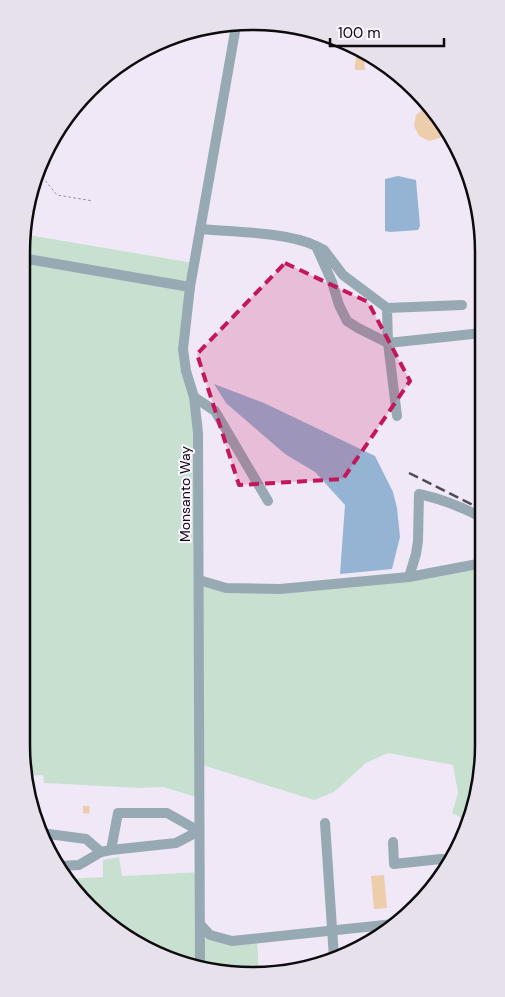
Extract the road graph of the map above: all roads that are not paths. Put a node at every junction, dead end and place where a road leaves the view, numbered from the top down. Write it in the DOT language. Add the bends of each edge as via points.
graph roads {
  1 [pos="235,30"];
  2 [pos="200,229"];
  3 [pos="316,246"];
  4 [pos="30,259"];
  5 [pos="190,287"];
  6 [pos="462,305"];
  7 [pos="387,308"];
  8 [pos="475,334"];
  9 [pos="388,343"];
  10 [pos="194,397"];
  11 [pos="397,416"];
  12 [pos="268,501"];
  13 [pos="475,514"];
  14 [pos="475,565"];
  15 [pos="409,577"];
  16 [pos="198,580"];
  17 [pos="325,823"];
  18 [pos="199,831"];
  19 [pos="49,834"];
  20 [pos="393,842"];
  21 [pos="106,851"];
  22 [pos="443,859"];
  23 [pos="66,866"];
  24 [pos="200,924"];
  25 [pos="383,925"];
  26 [pos="332,930"];
  27 [pos="334,952"];
  28 [pos="200,960"];
  1 -- 2 [label="street, Monsanto Way"];
  2 -- 3 [label="street" via="261,234"];
  2 -- 5 [label="street, Monsanto Way"];
  3 -- 7 [label="street" via="324,250 343,275"];
  3 -- 9 [label="street" via="347,320"];
  4 -- 5 [label="street"];
  5 -- 10 [label="street, Monsanto Way" via="183,349"];
  6 -- 7 [label="street"];
  7 -- 9 [label="street"];
  8 -- 9 [label="street"];
  9 -- 11 [label="street"];
  10 -- 12 [label="street" via="215,411"];
  10 -- 16 [label="street, Monsanto Way" via="198,433"];
  13 -- 15 [label="street" via="439,498 419,494 417,548"];
  14 -- 15 [label="street"];
  15 -- 16 [label="street" via="280,589 226,588"];
  16 -- 18 [label="street, Monsanto Way"];
  17 -- 26 [label="street"];
  18 -- 21 [label="street" via="176,843"];
  18 -- 21 [label="street" via="167,813 118,814"];
  18 -- 24 [label="street, Monsanto Way"];
  19 -- 21 [label="street" via="86,838"];
  20 -- 22 [label="street" via="394,864"];
  21 -- 23 [label="street" via="79,865"];
  24 -- 26 [label="street" via="210,935 232,941"];
  24 -- 28 [label="street, Monsanto Way"];
  25 -- 26 [label="street"];
  26 -- 27 [label="street"];
}
